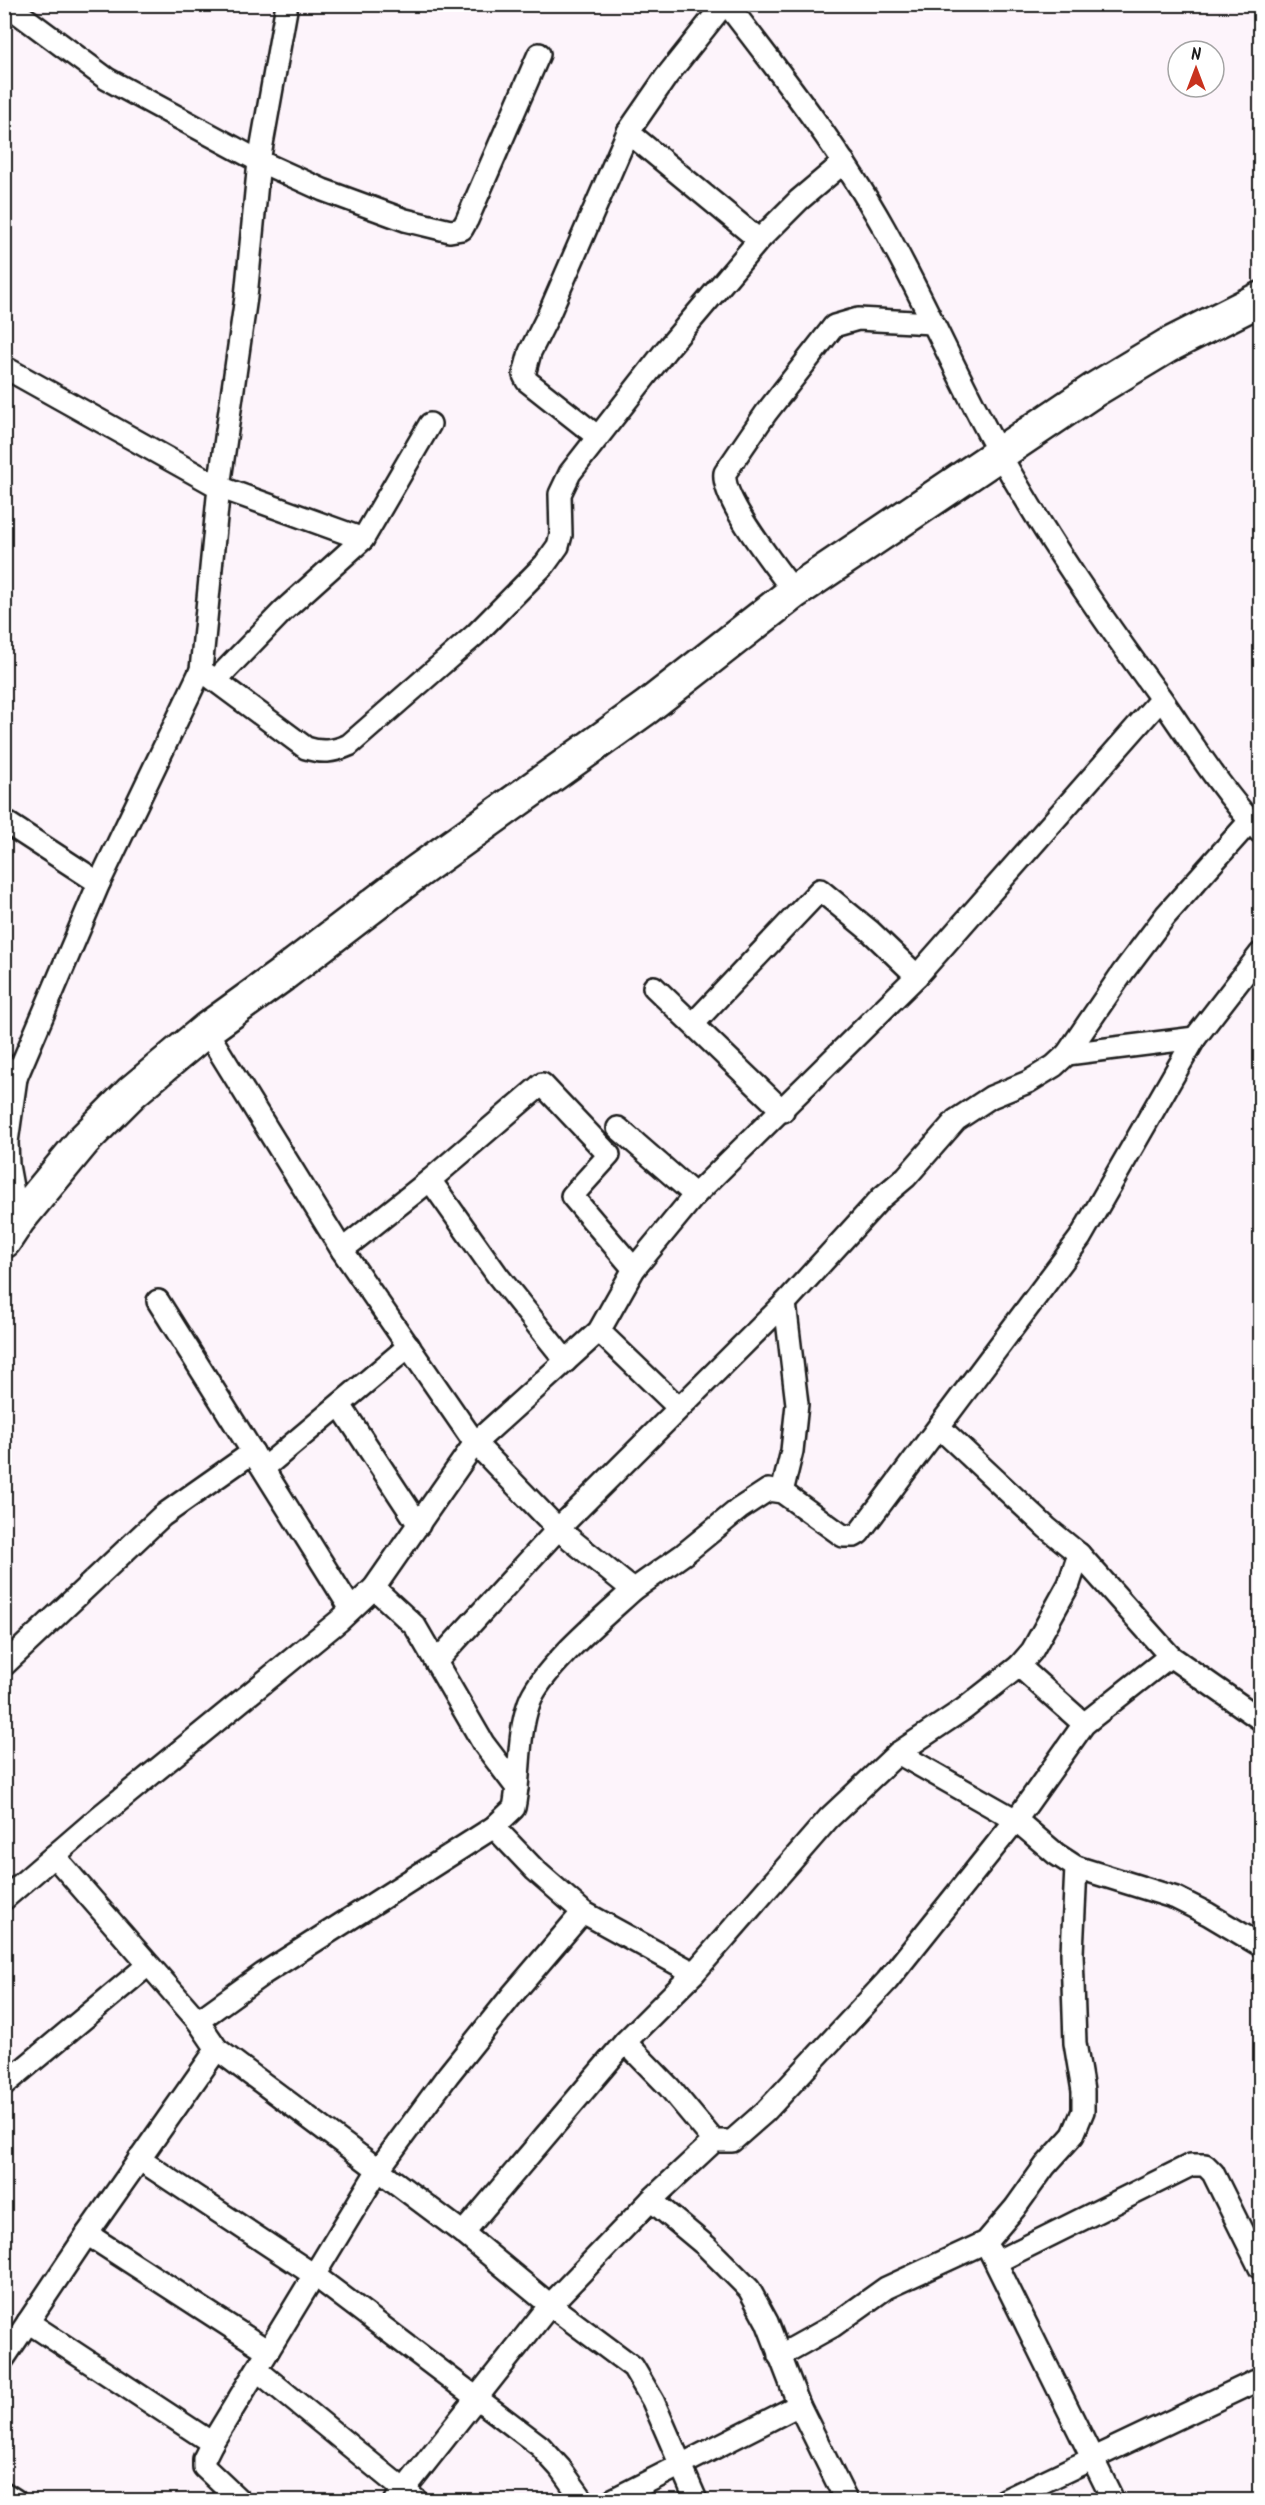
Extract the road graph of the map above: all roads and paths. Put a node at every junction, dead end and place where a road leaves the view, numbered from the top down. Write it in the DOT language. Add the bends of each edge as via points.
graph roads {
  1 [pos="6,4"];
  2 [pos="287,4"];
  3 [pos="726,4"];
  4 [pos="538,54"];
  5 [pos="628,132"];
  6 [pos="259,161"];
  7 [pos="844,162"];
  8 [pos="759,240"];
  9 [pos="1260,298"];
  10 [pos="932,323"];
  11 [pos="4,367"];
  12 [pos="430,423"];
  13 [pos="598,437"];
  14 [pos="999,453"];
  15 [pos="219,487"];
  16 [pos="363,539"];
  17 [pos="794,592"];
  18 [pos="208,675"];
  19 [pos="1161,699"];
  20 [pos="4,821"];
  21 [pos="1255,827"];
  22 [pos="99,883"];
  23 [pos="1260,954"];
  24 [pos="917,976"];
  25 [pos="654,987"];
  26 [pos="694,1023"];
  27 [pos="206,1030"];
  28 [pos="1196,1038"];
  29 [pos="1067,1054"];
  30 [pos="10,1071"];
  31 [pos="783,1111"];
  32 [pos="618,1128"];
  33 [pos="430,1180"];
  34 [pos="695,1195"];
  35 [pos="11,1230"];
  36 [pos="342,1250"];
  37 [pos="634,1269"];
  38 [pos="158,1301"];
  39 [pos="785,1303"];
  40 [pos="599,1331"];
  41 [pos="410,1346"];
  42 [pos="566,1360"];
  43 [pos="340,1405"];
  44 [pos="679,1408"];
  45 [pos="940,1428"];
  46 [pos="475,1443"];
  47 [pos="258,1460"];
  48 [pos="782,1492"];
  49 [pos="419,1525"];
  50 [pos="558,1530"];
  51 [pos="1079,1554"];
  52 [pos="374,1588"];
  53 [pos="633,1590"];
  54 [pos="351,1609"];
  55 [pos="1170,1656"];
  56 [pos="436,1662"];
  57 [pos="4,1665"];
  58 [pos="1019,1666"];
  59 [pos="1260,1719"];
  60 [pos="1084,1724"];
  61 [pos="898,1753"];
  62 [pos="517,1788"];
  63 [pos="1016,1820"];
  64 [pos="494,1827"];
  65 [pos="54,1856"];
  66 [pos="1076,1867"];
  67 [pos="4,1899"];
  68 [pos="583,1912"];
  69 [pos="1260,1945"];
  70 [pos="148,1965"];
  71 [pos="694,1973"];
  72 [pos="198,2021"];
  73 [pos="626,2042"];
  74 [pos="217,2049"];
  75 [pos="4,2085"];
  76 [pos="714,2141"];
  77 [pos="139,2159"];
  78 [pos="378,2170"];
  79 [pos="651,2200"];
  80 [pos="463,2233"];
  81 [pos="87,2234"];
  82 [pos="986,2242"];
  83 [pos="996,2262"];
  84 [pos="1260,2268"];
  85 [pos="314,2275"];
  86 [pos="550,2306"];
  87 [pos="28,2322"];
  88 [pos="268,2351"];
  89 [pos="779,2356"];
  90 [pos="4,2358"];
  91 [pos="257,2370"];
  92 [pos="1260,2379"];
  93 [pos="476,2399"];
  94 [pos="799,2405"];
  95 [pos="212,2443"];
  96 [pos="1092,2458"];
  97 [pos="680,2466"];
  98 [pos="4,2493"];
  99 [pos="405,2497"];
  100 [pos="15,2500"];
  101 [pos="239,2500"];
  102 [pos="583,2500"];
  103 [pos="612,2500"];
  104 [pos="696,2500"];
  105 [pos="846,2500"];
  106 [pos="1005,2500"];
  107 [pos="1113,2500"];
  1 -- 6 [label="street" via="106,79"];
  2 -- 6 [label="street"];
  3 -- 5 [label="street" via="666,77"];
  3 -- 7 [label="street"];
  4 -- 6 [label="street" via="462,229 455,231 405,220"];
  5 -- 8 [label="street"];
  5 -- 13 [label="street" via="530,352 524,375"];
  6 -- 15 [label="street" via="246,297"];
  7 -- 8 [label="street"];
  7 -- 10 [label="street" via="884,228"];
  8 -- 13 [label="street"];
  9 -- 14 [label="main road" via="1167,346"];
  10 -- 14 [label="street"];
  10 -- 17 [label="street" via="858,319 834,326 725,473 723,481 740,516"];
  11 -- 15 [label="street"];
  12 -- 16 [label="street"];
  13 -- 18 [label="street" via="564,483 560,494 561,535 545,564 475,635 349,745 327,752 306,748"];
  14 -- 17 [label="main road"];
  14 -- 19 [label="street" via="1105,623"];
  15 -- 16 [label="street"];
  15 -- 18 [label="street"];
  16 -- 18 [label="street"];
  17 -- 27 [label="main road" via="647,707"];
  18 -- 22 [label="street"];
  19 -- 21 [label="street"];
  19 -- 24 [label="street"];
  20 -- 22 [label="street"];
  21 -- 29 [label="street" via="1166,915"];
  22 -- 30 [label="street"];
  23 -- 28 [label="street"];
  24 -- 26 [label="street" via="820,890"];
  24 -- 31 [label="street"];
  25 -- 26 [label="street"];
  26 -- 31 [label="street"];
  27 -- 35 [label="main road" via="132,1092 84,1140"];
  27 -- 36 [label="street"];
  28 -- 29 [label="street"];
  28 -- 45 [label="street" via="1080,1238"];
  29 -- 39 [label="street" via="1028,1082 991,1096 956,1120 906,1178 881,1198"];
  30 -- 35 [label="street" via="7,1142"];
  31 -- 34 [label="street"];
  32 -- 34 [label="street"];
  33 -- 36 [label="street"];
  33 -- 37 [label="street" via="542,1084 609,1155 572,1196"];
  33 -- 42 [label="street" via="498,1276"];
  34 -- 37 [label="street"];
  36 -- 41 [label="street"];
  37 -- 40 [label="street"];
  38 -- 47 [label="street"];
  39 -- 44 [label="street"];
  39 -- 48 [label="street" via="797,1404"];
  40 -- 42 [label="street"];
  40 -- 44 [label="street"];
  41 -- 43 [label="street"];
  41 -- 46 [label="street"];
  42 -- 46 [label="street"];
  43 -- 47 [label="street"];
  43 -- 49 [label="street"];
  44 -- 50 [label="street"];
  45 -- 48 [label="street" via="854,1536 843,1536"];
  45 -- 51 [label="street"];
  46 -- 49 [label="street"];
  46 -- 50 [label="street"];
  47 -- 54 [label="street"];
  47 -- 57 [label="street" via="162,1516"];
  48 -- 53 [label="street" via="764,1492"];
  49 -- 52 [label="street"];
  50 -- 53 [label="street"];
  50 -- 56 [label="street"];
  51 -- 55 [label="street"];
  51 -- 58 [label="street" via="1052,1616"];
  52 -- 54 [label="street"];
  52 -- 56 [label="street" via="415,1626"];
  53 -- 62 [label="street" via="539,1682 528,1704"];
  54 -- 65 [label="street"];
  55 -- 59 [label="street"];
  55 -- 60 [label="street"];
  56 -- 62 [label="street" via="483,1743"];
  58 -- 60 [label="street"];
  58 -- 61 [label="street"];
  60 -- 63 [label="street"];
  61 -- 63 [label="street"];
  61 -- 71 [label="street" via="828,1818"];
  62 -- 64 [label="street" via="514,1808"];
  63 -- 66 [label="street"];
  63 -- 76 [label="street" via="887,1981 781,2096 732,2141"];
  64 -- 68 [label="street"];
  64 -- 72 [label="street" via="263,1974"];
  65 -- 67 [label="street"];
  65 -- 70 [label="street"];
  66 -- 69 [label="street" via="1176,1898"];
  66 -- 82 [label="street" via="1072,1953 1075,2043 1083,2111 1074,2135"];
  68 -- 71 [label="street"];
  68 -- 78 [label="street" via="448,2075"];
  70 -- 72 [label="street"];
  70 -- 75 [label="street"];
  71 -- 73 [label="street"];
  72 -- 74 [label="street"];
  73 -- 76 [label="street"];
  73 -- 80 [label="street"];
  74 -- 77 [label="street"];
  74 -- 78 [label="street"];
  76 -- 79 [label="street"];
  77 -- 81 [label="street"];
  77 -- 85 [label="street"];
  78 -- 80 [label="street"];
  78 -- 85 [label="street"];
  79 -- 86 [label="street"];
  79 -- 89 [label="street" via="749,2289"];
  80 -- 86 [label="street"];
  81 -- 87 [label="street"];
  81 -- 88 [label="street"];
  82 -- 83 [label="street"];
  82 -- 89 [label="street" via="886,2288 833,2326"];
  83 -- 84 [label="street" via="1191,2165 1205,2165 1213,2173"];
  83 -- 96 [label="street"];
  85 -- 88 [label="street"];
  85 -- 93 [label="street"];
  86 -- 93 [label="street"];
  86 -- 97 [label="street" via="633,2367 654,2401"];
  87 -- 90 [label="street"];
  87 -- 95 [label="street"];
  88 -- 91 [label="street"];
  89 -- 94 [label="street"];
  91 -- 95 [label="street"];
  91 -- 99 [label="street"];
  92 -- 96 [label="street"];
  93 -- 99 [label="street"];
  93 -- 102 [label="street" via="540,2446"];
  94 -- 97 [label="street"];
  94 -- 105 [label="street"];
  95 -- 101 [label="street" via="204,2467"];
  96 -- 106 [label="street"];
  96 -- 107 [label="street"];
  97 -- 103 [label="street"];
  97 -- 104 [label="street"];
  98 -- 100 [label="street"];
}
